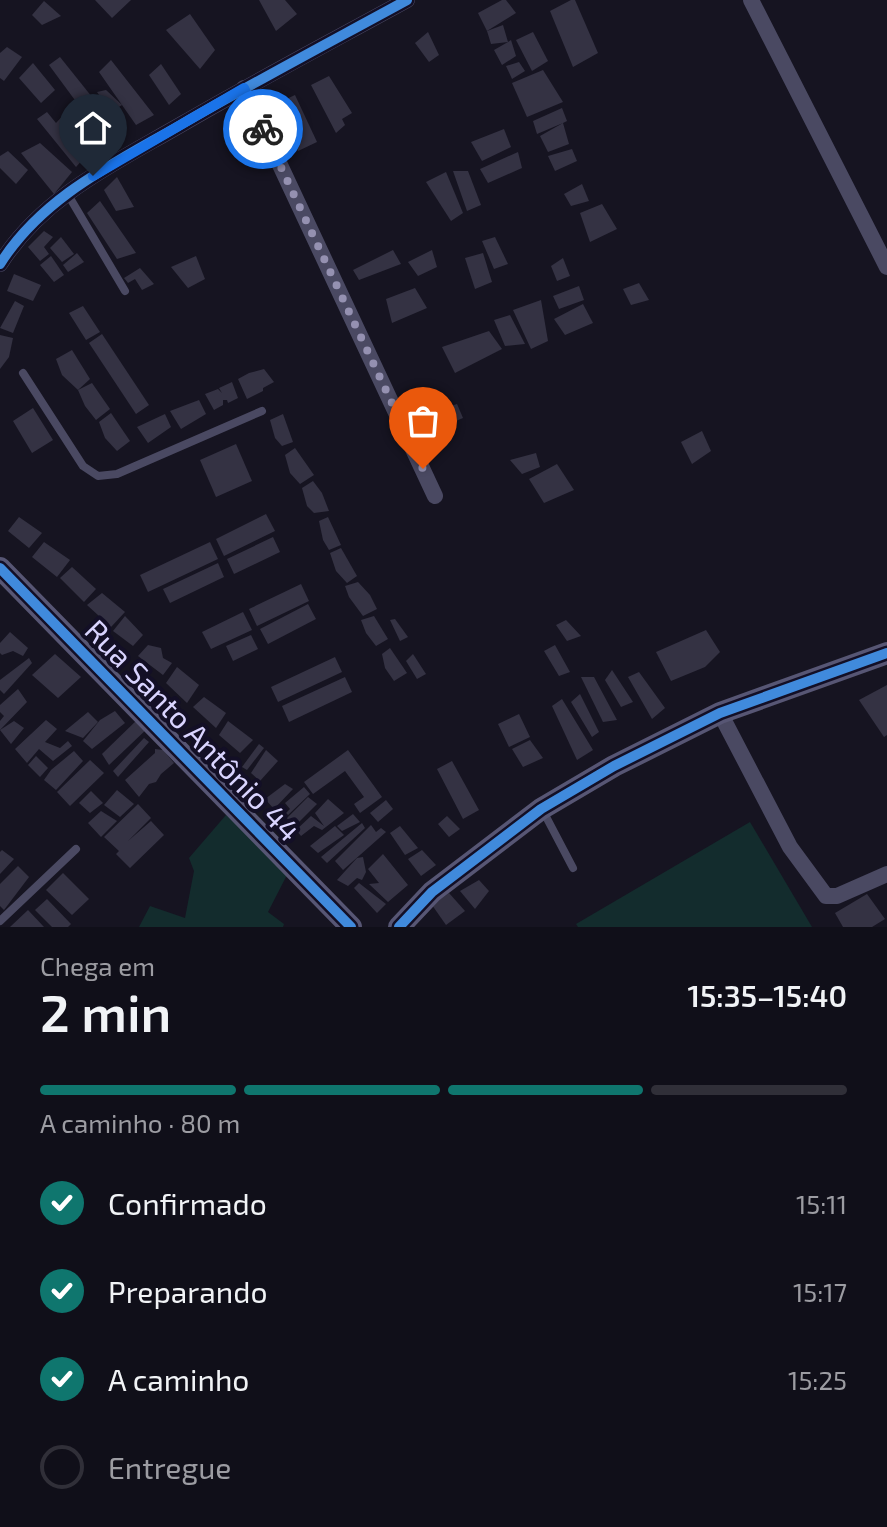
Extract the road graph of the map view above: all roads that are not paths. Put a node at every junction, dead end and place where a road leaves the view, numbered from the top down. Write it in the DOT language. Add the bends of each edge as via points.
graph roads {
  1 [pos="407,0"];
  2 [pos="751,0"];
  3 [pos="244,88"];
  4 [pos="66,192"];
  5 [pos="0,264"];
  6 [pos="887,267"];
  7 [pos="125,291"];
  8 [pos="23,373"];
  9 [pos="262,411"];
  10 [pos="435,496"];
  11 [pos="0,568"];
  12 [pos="887,653"];
  13 [pos="720,713"];
  14 [pos="541,809"];
  15 [pos="76,849"];
  16 [pos="573,868"];
  17 [pos="887,874"];
  18 [pos="0,921"];
  19 [pos="351,927"];
  20 [pos="399,927"];
  1 -- 3 [label="street"];
  2 -- 6 [label="street"];
  3 -- 4 [label="street"];
  3 -- 10 [label="street"];
  4 -- 5 [label="street" via="31,222"];
  4 -- 7 [label="lane"];
  8 -- 9 [label="lane" via="83,466 98,476 117,474"];
  11 -- 19 [label="street, Rua Santo Antônio 44"];
  12 -- 13 [label="street"];
  13 -- 14 [label="street"];
  13 -- 17 [label="street" via="790,847 826,896"];
  14 -- 16 [label="lane"];
  14 -- 20 [label="street" via="432,892"];
  15 -- 18 [label="lane"];
}
